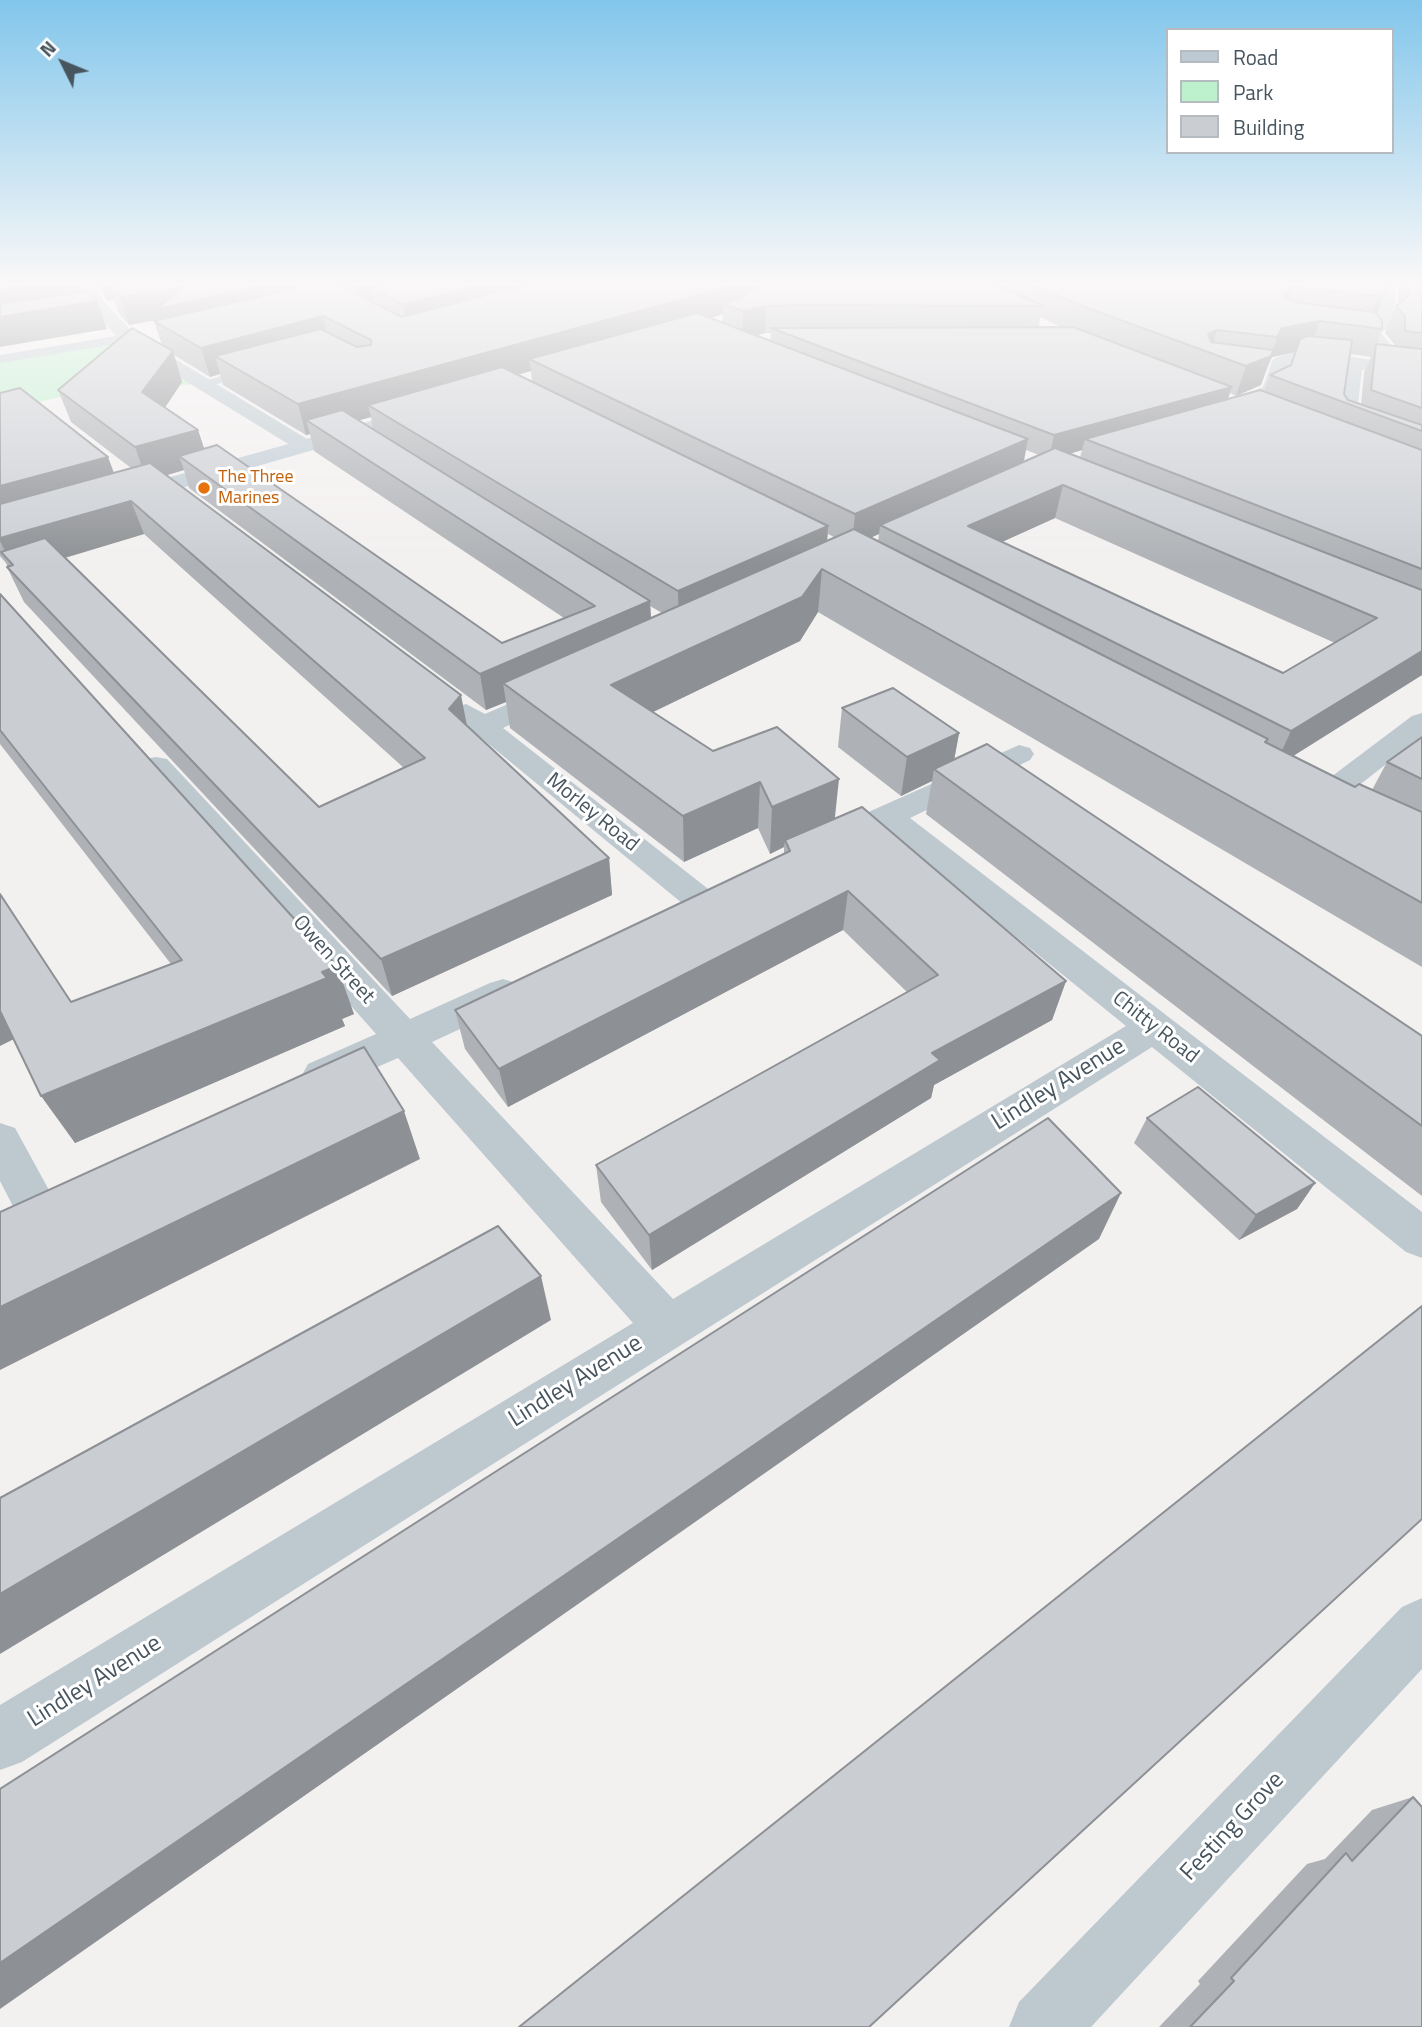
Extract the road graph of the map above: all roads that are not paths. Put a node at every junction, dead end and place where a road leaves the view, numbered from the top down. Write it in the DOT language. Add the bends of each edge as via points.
graph roads {
  1 [pos="190,377"];
  2 [pos="230,377"];
  3 [pos="1270,377"];
  4 [pos="1352,377"];
  5 [pos="202,384"];
  6 [pos="444,406"];
  7 [pos="1236,412"];
  8 [pos="353,432"];
  9 [pos="305,446"];
  10 [pos="384,451"];
  11 [pos="1422,454"];
  12 [pos="122,476"];
  13 [pos="155,489"];
  14 [pos="188,502"];
  15 [pos="104,503"];
  16 [pos="580,682"];
  17 [pos="450,701"];
  18 [pos="1422,722"];
  19 [pos="483,726"];
  20 [pos="132,739"];
  21 [pos="1019,754"];
  22 [pos="888,817"];
  23 [pos="1350,823"];
  24 [pos="800,856"];
  25 [pos="738,884"];
  26 [pos="700,900"];
  27 [pos="663,917"];
  28 [pos="528,981"];
  29 [pos="1154,1027"];
  30 [pos="405,1038"];
  31 [pos="289,1089"];
  32 [pos="0,1140"];
  33 [pos="31,1202"];
  34 [pos="1422,1238"];
  35 [pos="666,1326"];
  36 [pos="1422,1627"];
  37 [pos="0,1740"];
  38 [pos="1044,2027"];
  1 -- 5 [label="street"];
  2 -- 5 [label="lane"];
  3 -- 7 [label="street" via="1272,390"];
  4 -- 11 [label="street" via="1345,425"];
  5 -- 9 [label="street"];
  6 -- 8 [label="main road"];
  8 -- 9 [label="main road"];
  8 -- 10 [label="street"];
  9 -- 13 [label="main road"];
  12 -- 13 [label="street"];
  13 -- 14 [label="street"];
  13 -- 15 [label="main road"];
  16 -- 19 [label="street"];
  17 -- 19 [label="street, Morley Road"];
  18 -- 23 [label="street" via="1302,798"];
  19 -- 26 [label="street, Morley Road"];
  20 -- 30 [label="street, Owen Street"];
  21 -- 22 [label="street"];
  22 -- 24 [label="street"];
  22 -- 29 [label="street, Chitty Road"];
  25 -- 26 [label="street"];
  26 -- 27 [label="street"];
  28 -- 30 [label="street"];
  29 -- 34 [label="street, Chitty Road"];
  29 -- 35 [label="street, Lindley Avenue"];
  30 -- 31 [label="street"];
  30 -- 35 [label="street, Owen Street"];
  32 -- 33 [label="street"];
  35 -- 37 [label="street, Lindley Avenue"];
  36 -- 38 [label="street, Festing Grove"];
}
